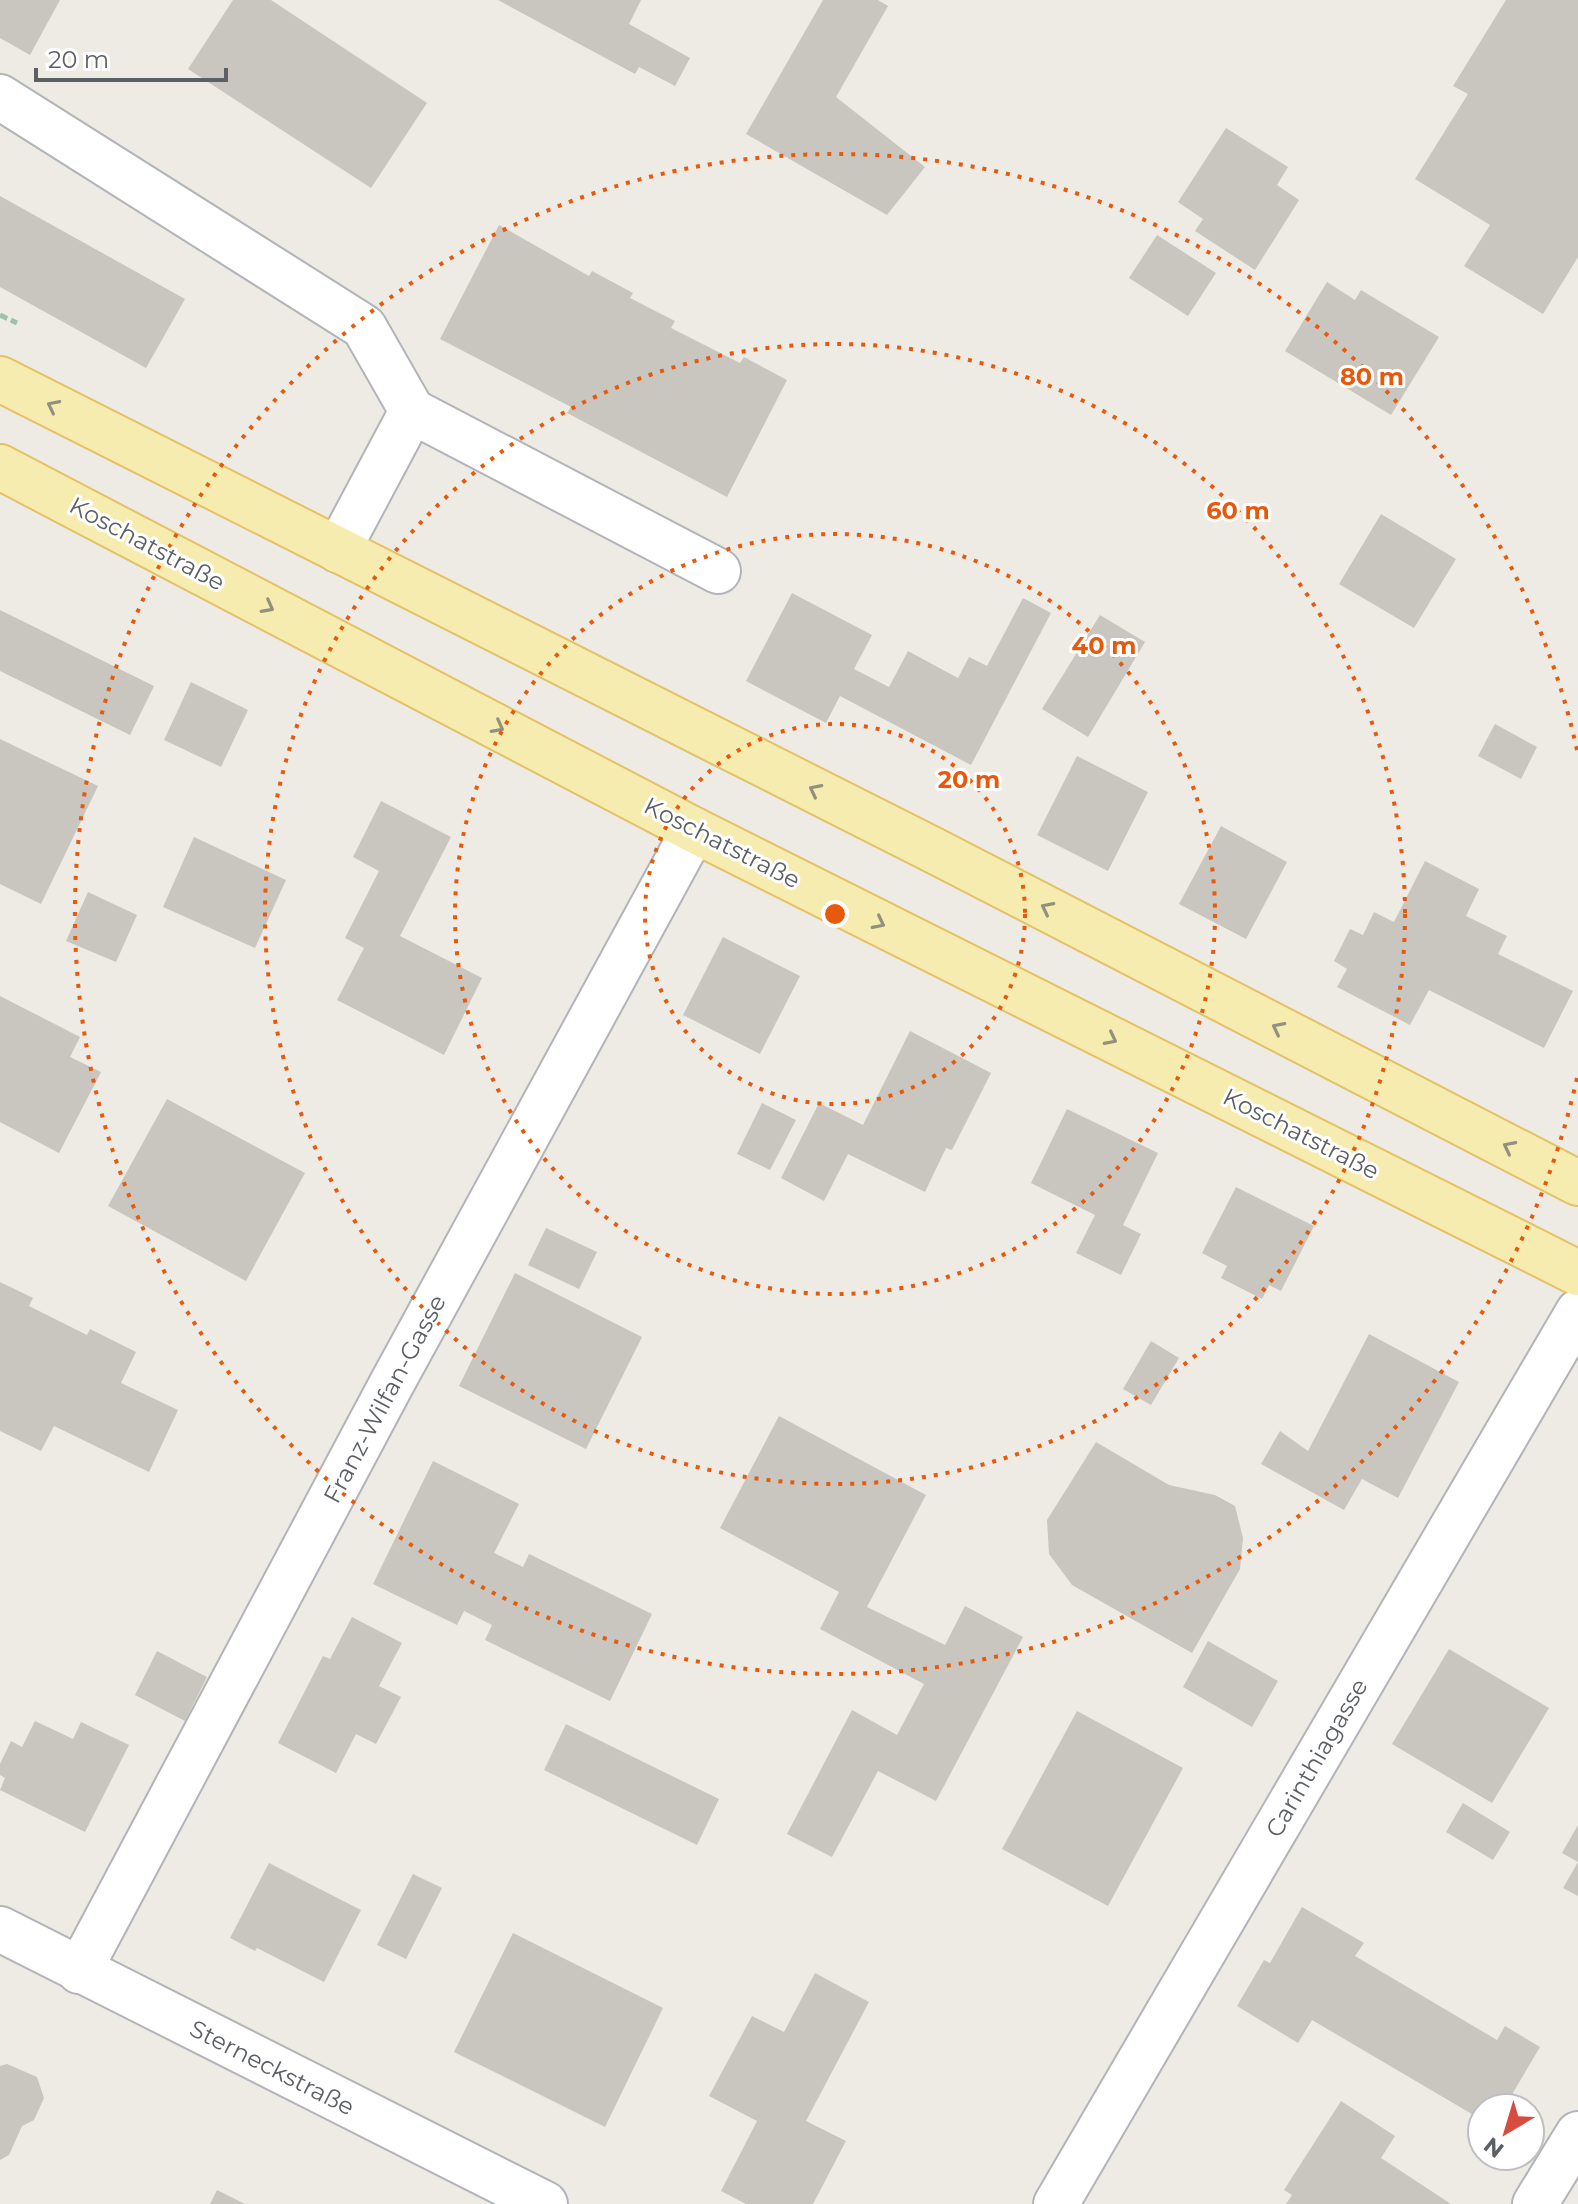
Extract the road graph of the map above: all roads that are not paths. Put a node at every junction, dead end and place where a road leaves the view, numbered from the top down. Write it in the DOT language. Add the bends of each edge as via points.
graph roads {
  1 [pos="0,97"];
  2 [pos="0,379"];
  3 [pos="412,411"];
  4 [pos="0,467"];
  5 [pos="338,550"];
  6 [pos="718,571"];
  7 [pos="694,830"];
  8 [pos="1578,1183"];
  9 [pos="1578,1273"];
  10 [pos="1578,1312"];
  11 [pos="0,1929"];
  12 [pos="79,1971"];
  13 [pos="1578,2134"];
  14 [pos="545,2204"];
  15 [pos="1056,2204"];
  16 [pos="1535,2204"];
  1 -- 3 [label="street" via="364,327"];
  5 -- 2 [label="main road, one-way"];
  3 -- 5 [label="street"];
  3 -- 6 [label="street"];
  4 -- 7 [label="main road, Koschatstraße, one-way"];
  8 -- 5 [label="main road, one-way"];
  7 -- 9 [label="main road, Koschatstraße, one-way"];
  7 -- 12 [label="street, Franz-Wilfan-Gasse"];
  10 -- 15 [label="street, Carinthiagasse"];
  11 -- 12 [label="street, Sterneckstraße"];
  12 -- 14 [label="street, Sterneckstraße"];
  13 -- 16 [label="street"];
}
